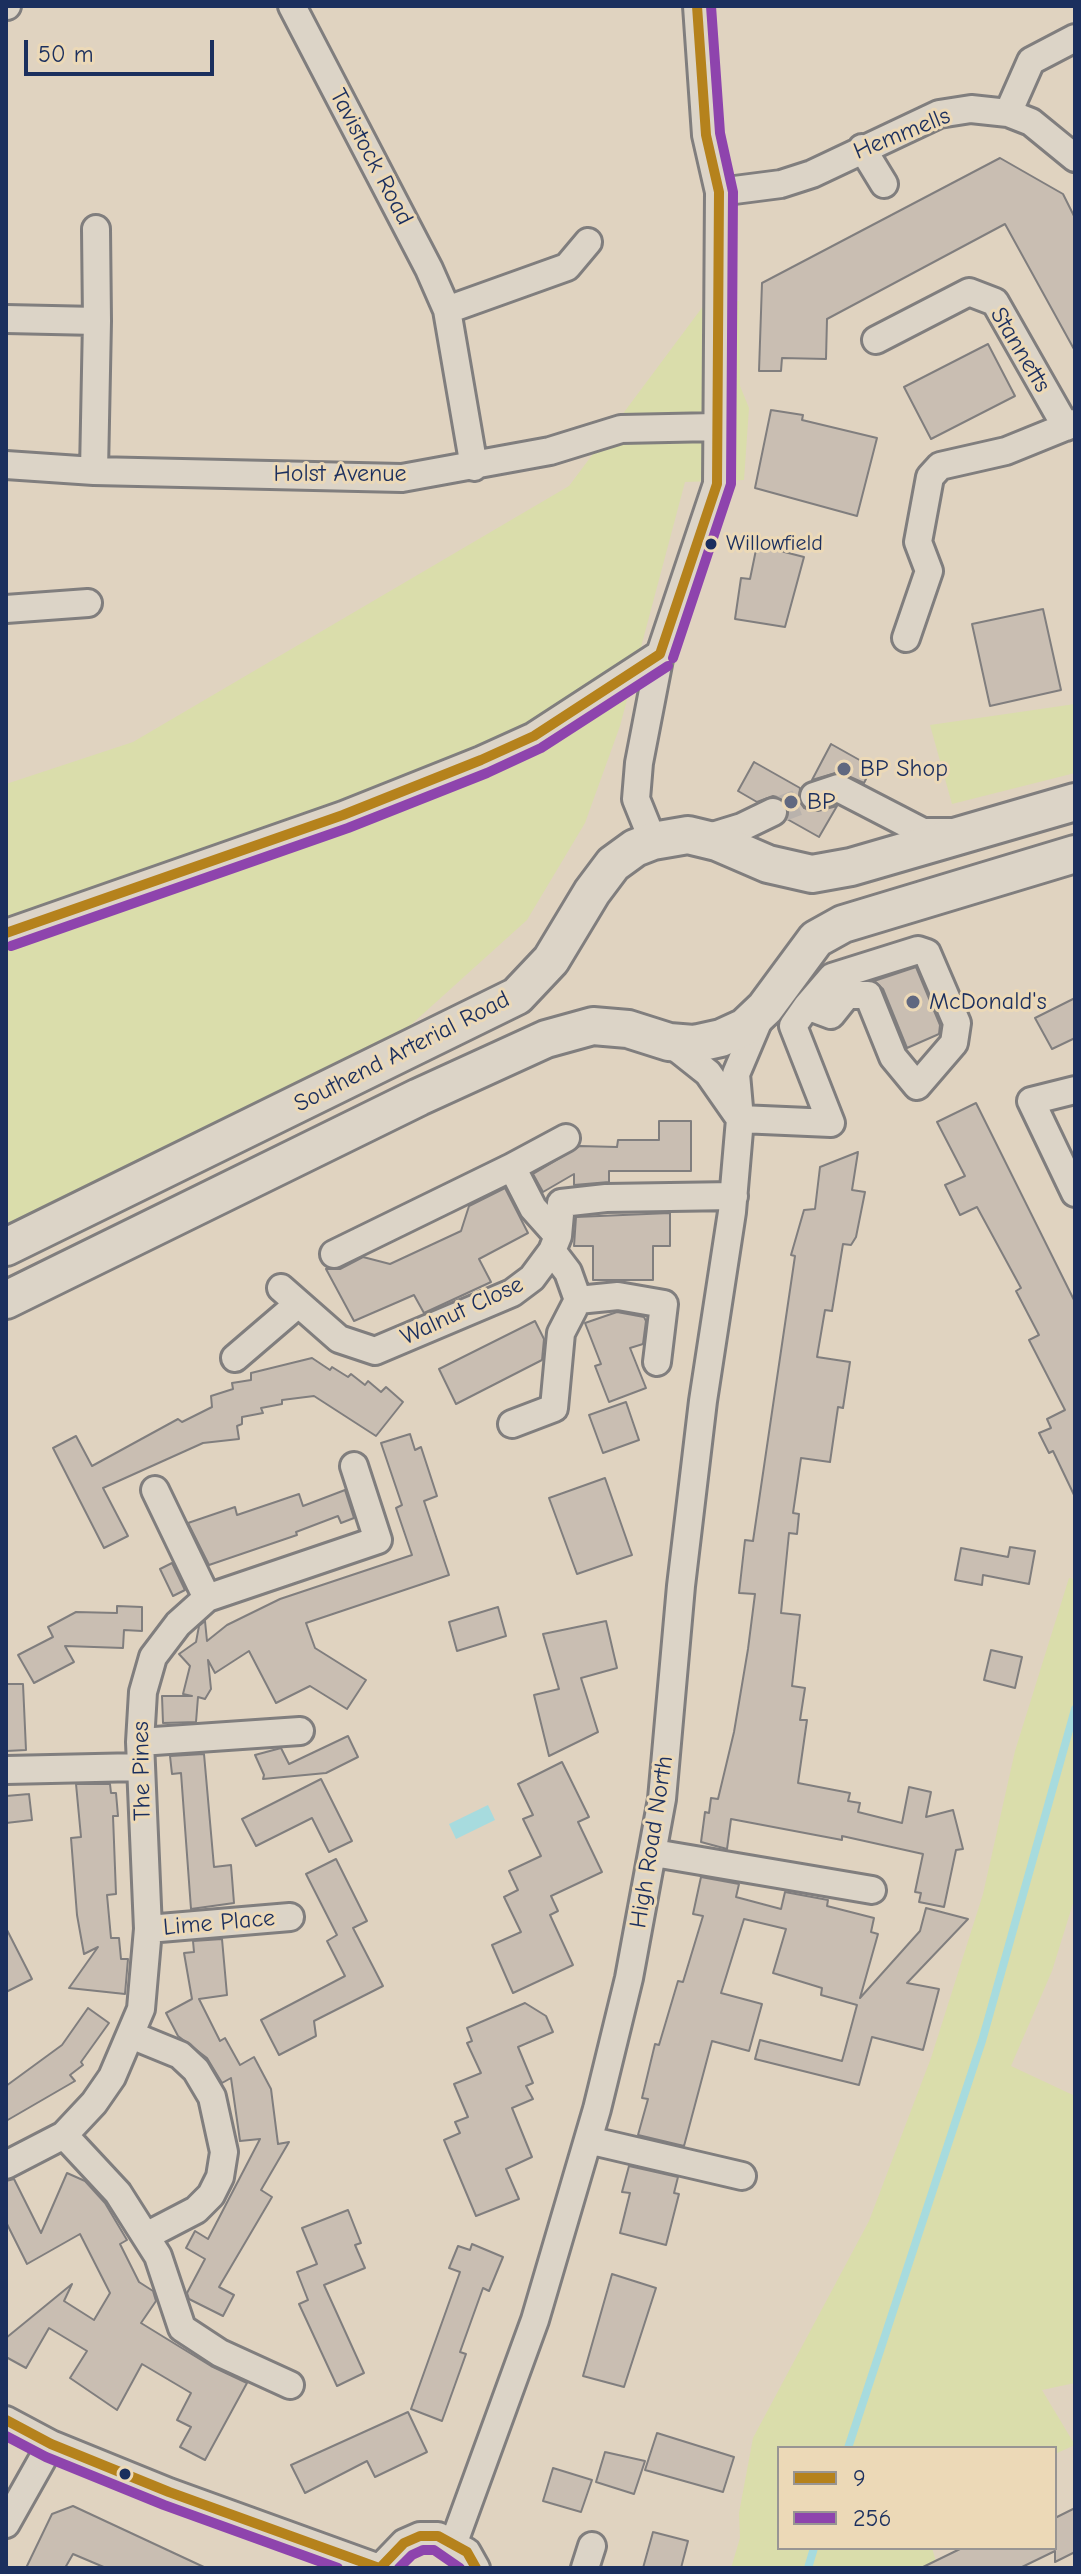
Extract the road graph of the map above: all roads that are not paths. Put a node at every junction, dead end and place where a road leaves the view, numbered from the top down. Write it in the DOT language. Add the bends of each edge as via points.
graph roads {
  1 [pos="292,6"];
  2 [pos="697,6"];
  3 [pos="1075,38"];
  4 [pos="1008,113"];
  5 [pos="862,148"];
  6 [pos="1075,158"];
  7 [pos="884,184"];
  8 [pos="719,192"];
  9 [pos="96,229"];
  10 [pos="588,242"];
  11 [pos="447,310"];
  12 [pos="6,319"];
  13 [pos="97,321"];
  14 [pos="876,340"];
  15 [pos="1071,425"];
  16 [pos="716,427"];
  17 [pos="6,465"];
  18 [pos="474,467"];
  19 [pos="94,471"];
  20 [pos="88,603"];
  21 [pos="6,609"];
  22 [pos="906,638"];
  23 [pos="660,654"];
  24 [pos="814,796"];
  25 [pos="1075,802"];
  26 [pos="773,812"];
  27 [pos="976,831"];
  28 [pos="703,839"];
  29 [pos="653,841"];
  30 [pos="1075,854"];
  31 [pos="6,933"];
  32 [pos="765,1008"];
  33 [pos="819,1010"];
  34 [pos="669,1042"];
  35 [pos="1075,1090"];
  36 [pos="740,1119"];
  37 [pos="566,1138"];
  38 [pos="512,1167"];
  39 [pos="1075,1193"];
  40 [pos="734,1196"];
  41 [pos="555,1244"];
  42 [pos="6,1247"];
  43 [pos="334,1254"];
  44 [pos="6,1300"];
  45 [pos="578,1300"];
  46 [pos="235,1358"];
  47 [pos="657,1362"];
  48 [pos="512,1424"];
  49 [pos="354,1466"];
  50 [pos="155,1490"];
  51 [pos="207,1598"];
  52 [pos="300,1731"];
  53 [pos="140,1754"];
  54 [pos="6,1770"];
  55 [pos="654,1853"];
  56 [pos="872,1890"];
  57 [pos="290,1917"];
  58 [pos="148,1929"];
  59 [pos="131,2035"];
  60 [pos="64,2135"];
  61 [pos="588,2140"];
  62 [pos="6,2165"];
  63 [pos="742,2176"];
  64 [pos="146,2236"];
  65 [pos="290,2385"];
  66 [pos="6,2420"];
  67 [pos="51,2444"];
  68 [pos="6,2524"];
  69 [pos="454,2542"];
  70 [pos="380,2568"];
  71 [pos="476,2568"];
  1 -- 11 [label="street, Tavistock Road"];
  2 -- 8 [label="street" via="706,135"];
  3 -- 4 [label="street" via="1031,61"];
  4 -- 5 [label="street, Hemmells" via="971,109 939,114"];
  4 -- 6 [label="street, Hemmells" via="1031,122"];
  5 -- 7 [label="street"];
  5 -- 8 [label="street, Hemmells" via="781,184"];
  8 -- 16 [label="street"];
  9 -- 13 [label="street"];
  10 -- 11 [label="street" via="567,267"];
  11 -- 18 [label="street, Tavistock Road"];
  12 -- 13 [label="street"];
  13 -- 19 [label="street"];
  14 -- 15 [label="street, Stannetts" via="969,292 995,302"];
  15 -- 22 [label="street, Stannetts" via="1006,451 940,466 930,477 918,542 929,571"];
  16 -- 18 [label="street, Holst Avenue" via="621,429"];
  16 -- 23 [label="street" via="717,484"];
  17 -- 19 [label="street, Holst Avenue"];
  18 -- 19 [label="street, Holst Avenue" via="402,478"];
  20 -- 21 [label="street"];
  23 -- 29 [label="street" via="636,799"];
  23 -- 31 [label="street" via="534,736 481,760 343,815"];
  24 -- 27 [label="street" via="838,788 923,832"];
  25 -- 27 [label="highway, Southend Arterial Road"];
  26 -- 28 [label="street"];
  27 -- 28 [label="highway, Southend Arterial Road" via="812,874"];
  28 -- 29 [label="highway, Southend Arterial Road" via="688,835"];
  29 -- 42 [label="highway, Southend Arterial Road" via="613,864 551,960 517,996"];
  30 -- 32 [label="highway, Southend Arterial Road" via="843,924 816,939"];
  32 -- 34 [label="highway, Southend Arterial Road" via="745,1027 721,1038"];
  32 -- 36 [label="street, High Road North" via="736,1074"];
  33 -- 33 [label="street" via="847,995 868,995 893,1057 917,1086 954,1043 957,1023 927,953 918,950 832,977"];
  33 -- 36 [label="street" via="793,1026 831,1123"];
  34 -- 36 [label="street" via="708,1073"];
  34 -- 44 [label="highway, Southend Arterial Road" via="628,1029 593,1026 546,1039"];
  35 -- 39 [label="street" via="1031,1101"];
  36 -- 40 [label="street, High Road North"];
  37 -- 38 [label="street"];
  38 -- 41 [label="street"];
  38 -- 43 [label="street"];
  40 -- 41 [label="street, Walnut Close" via="561,1203"];
  40 -- 55 [label="street, High Road North" via="703,1401"];
  41 -- 45 [label="street"];
  41 -- 46 [label="street, Walnut Close" via="532,1278 512,1293 375,1351 339,1339 289,1296"];
  45 -- 47 [label="street" via="618,1296 664,1304"];
  45 -- 48 [label="street" via="561,1333 554,1408"];
  49 -- 51 [label="street, The Pines" via="378,1540"];
  50 -- 51 [label="street"];
  51 -- 53 [label="street, The Pines" via="153,1657 143,1692"];
  52 -- 53 [label="street"];
  53 -- 54 [label="street"];
  53 -- 58 [label="street, The Pines"];
  55 -- 56 [label="street"];
  55 -- 61 [label="street, High Road North"];
  57 -- 58 [label="street, Lime Place"];
  58 -- 59 [label="street, The Pines" via="141,2009"];
  59 -- 60 [label="street, The Pines" via="112,2077"];
  59 -- 64 [label="street" via="180,2055 196,2070 212,2097 224,2152 211,2195 196,2210"];
  60 -- 62 [label="street, The Pines"];
  60 -- 64 [label="street" via="118,2193"];
  61 -- 63 [label="street"];
  61 -- 69 [label="street, High Road North" via="535,2320"];
  64 -- 65 [label="street" via="182,2328 220,2353"];
  66 -- 67 [label="street"];
  67 -- 68 [label="street"];
  67 -- 70 [label="street"];
  69 -- 70 [label="street" via="420,2536 404,2543"];
  69 -- 71 [label="street"];
}
